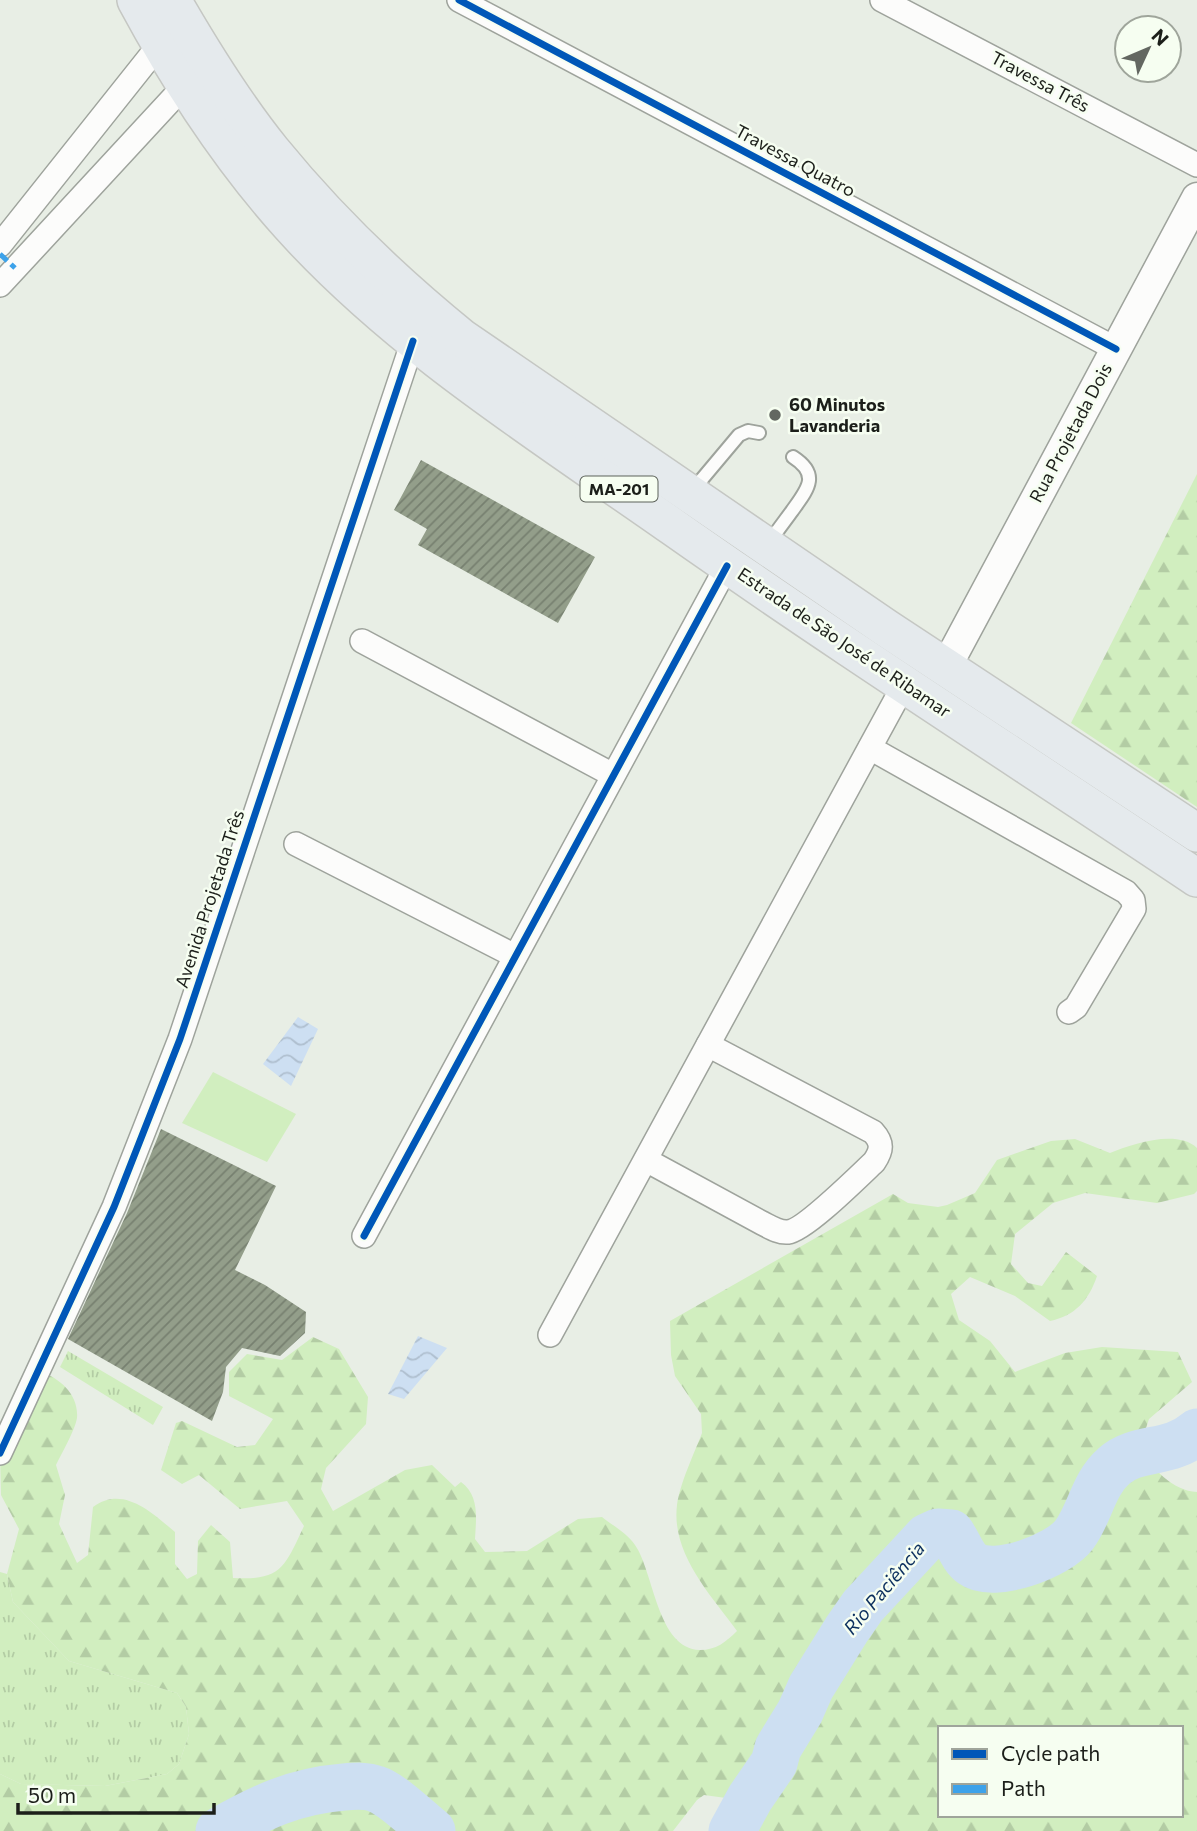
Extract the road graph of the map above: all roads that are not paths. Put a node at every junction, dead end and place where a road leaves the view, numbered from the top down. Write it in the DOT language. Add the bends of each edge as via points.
graph roads {
  1 [pos="136,0"];
  2 [pos="172,0"];
  3 [pos="459,0"];
  4 [pos="882,0"];
  5 [pos="160,44"];
  6 [pos="185,85"];
  7 [pos="1197,165"];
  8 [pos="1197,198"];
  9 [pos="0,245"];
  10 [pos="5,269"];
  11 [pos="413,341"];
  12 [pos="1116,349"];
  13 [pos="759,433"];
  14 [pos="793,457"];
  15 [pos="690,494"];
  16 [pos="766,546"];
  17 [pos="727,566"];
  18 [pos="362,641"];
  19 [pos="946,667"];
  20 [pos="905,684"];
  21 [pos="870,748"];
  22 [pos="612,775"];
  23 [pos="1197,833"];
  24 [pos="296,844"];
  25 [pos="1197,877"];
  26 [pos="515,956"];
  27 [pos="1069,1012"];
  28 [pos="708,1045"];
  29 [pos="646,1160"];
  30 [pos="364,1236"];
  31 [pos="550,1335"];
  32 [pos="0,1452"];
  1 -- 5 [label="main road, Estrada de São José de Ribamar / MA-201"];
  2 -- 15 [label="main road, Estrada de São José de Ribamar / MA-201" via="271,149 364,252 462,338"];
  3 -- 12 [label="street, Travessa Quatro"];
  4 -- 7 [label="street, Travessa Três"];
  5 -- 6 [label="main road, Estrada de São José de Ribamar / MA-201"];
  5 -- 9 [label="street"];
  6 -- 10 [label="street"];
  6 -- 11 [label="main road, Estrada de São José de Ribamar / MA-201" via="224,143 291,226"];
  8 -- 12 [label="street, Rua Projetada Dois"];
  11 -- 17 [label="main road, Estrada de São José de Ribamar / MA-201"];
  11 -- 32 [label="street, Avenida Projetada Três" via="180,1039 114,1206"];
  12 -- 19 [label="street, Rua Projetada Dois"];
  13 -- 15 [label="lane" via="739,435"];
  14 -- 16 [label="lane" via="804,464 809,488"];
  15 -- 16 [label="main road, Estrada de São José de Ribamar / MA-201"];
  16 -- 19 [label="main road, Estrada de São José de Ribamar / MA-201"];
  17 -- 20 [label="main road, Estrada de São José de Ribamar / MA-201"];
  17 -- 22 [label="street"];
  18 -- 22 [label="street"];
  19 -- 23 [label="main road, Estrada de São José de Ribamar / MA-201"];
  20 -- 21 [label="street"];
  20 -- 25 [label="main road, Estrada de São José de Ribamar / MA-201"];
  21 -- 27 [label="street" via="1133,900 1134,909"];
  21 -- 28 [label="street"];
  22 -- 26 [label="street"];
  24 -- 26 [label="street"];
  26 -- 30 [label="street"];
  28 -- 29 [label="street"];
  28 -- 29 [label="street" via="873,1132 881,1152 805,1224 790,1232 762,1223"];
  29 -- 31 [label="street"];
}
